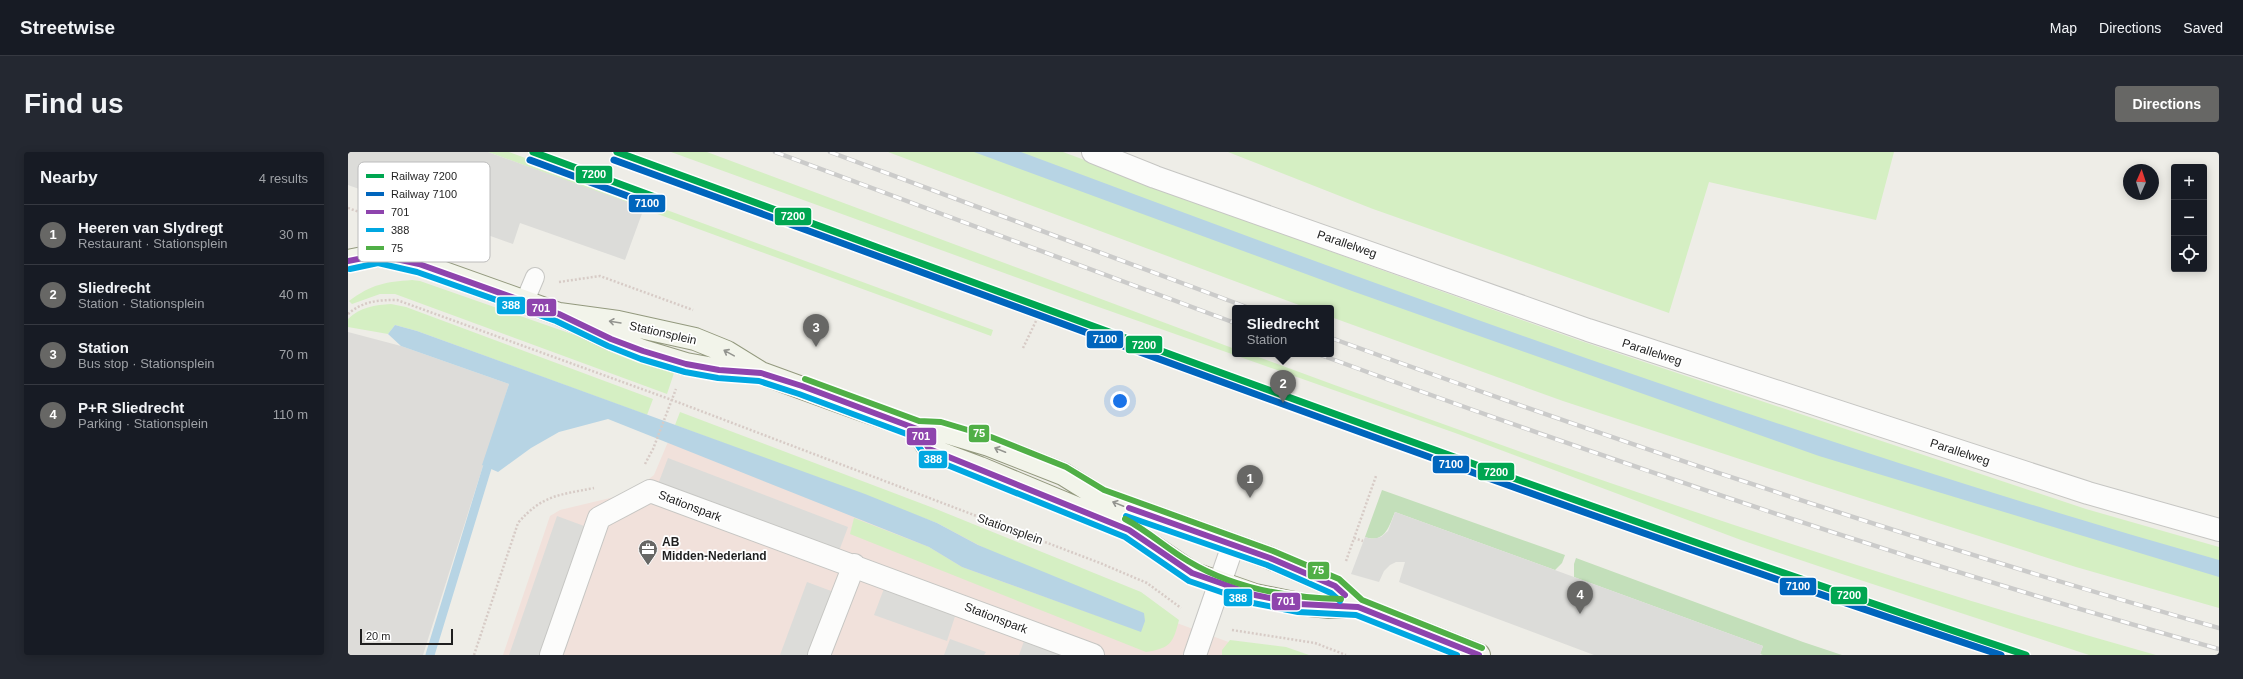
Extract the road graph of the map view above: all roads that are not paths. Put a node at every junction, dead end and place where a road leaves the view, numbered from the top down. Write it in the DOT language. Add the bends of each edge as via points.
graph roads {
  1 [pos="1093,152"];
  2 [pos="358,259"];
  3 [pos="348,261"];
  4 [pos="409,262"];
  5 [pos="535,277"];
  6 [pos="524,303"];
  7 [pos="917,429"];
  8 [pos="2219,530"];
  9 [pos="1233,545"];
  10 [pos="854,565"];
  11 [pos="1220,583"];
  12 [pos="1358,607"];
  13 [pos="551,655"];
  14 [pos="819,655"];
  15 [pos="1093,655"];
  16 [pos="1195,655"];
  17 [pos="1479,655"];
  1 -- 8 [label="street, Parallelweg" via="1155,177 1588,330 2081,491"];
  2 -- 3 [label="main road, Stationsplein"];
  4 -- 6 [label="main road, Stationsplein"];
  5 -- 6 [label="lane"];
  6 -- 7 [label="main road, Stationsplein" via="559,314 618,322 694,338 727,352 761,373"];
  9 -- 7 [label="main road, Stationsplein, one-way" via="1100,497 1063,474 989,445 939,430"];
  7 -- 11 [label="main road, Stationsplein" via="929,449 1129,530 1192,573"];
  9 -- 11 [label="street"];
  9 -- 12 [label="main road, Stationsplein" via="1337,587"];
  10 -- 13 [label="street, Stationspark" via="724,520 650,491 599,518"];
  10 -- 14 [label="street"];
  10 -- 15 [label="street, Stationspark"];
  11 -- 12 [label="main road, Stationsplein" via="1299,604"];
  11 -- 16 [label="street"];
  12 -- 17 [label="main road, Stationsplein"];
}
